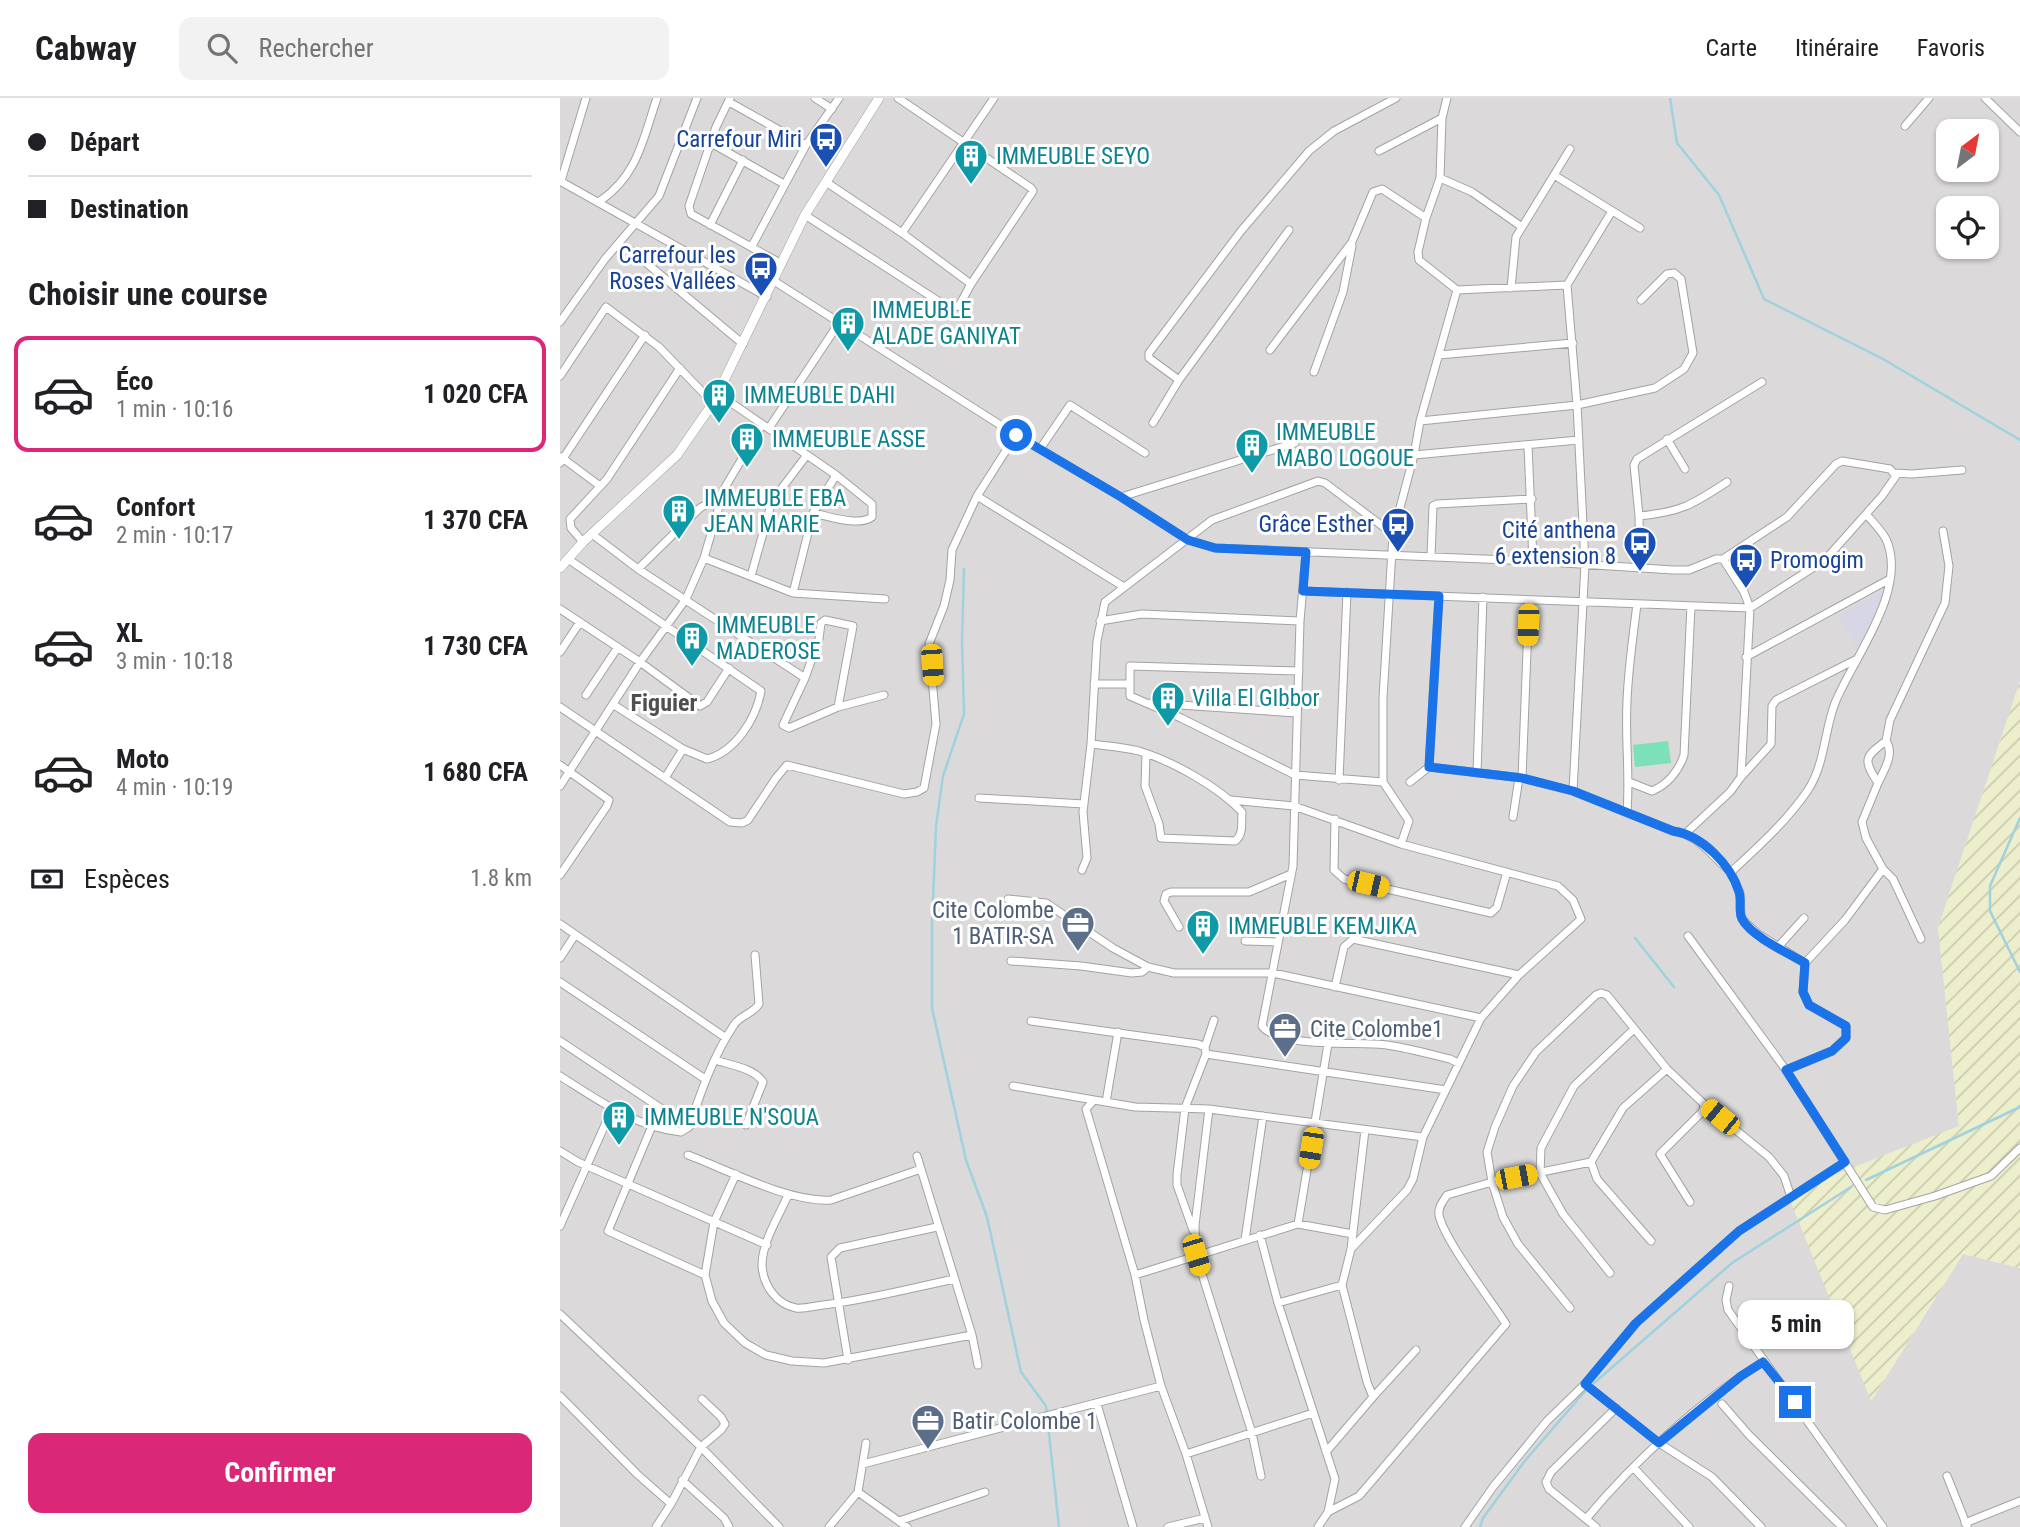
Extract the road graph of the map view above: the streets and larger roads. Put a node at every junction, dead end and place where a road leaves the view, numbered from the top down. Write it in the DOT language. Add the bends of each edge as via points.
graph roads {
  1 [pos="586,98"];
  2 [pos="657,98"];
  3 [pos="697,98"];
  4 [pos="815,98"];
  5 [pos="839,98"];
  6 [pos="879,98"];
  7 [pos="898,98"];
  8 [pos="994,98"];
  9 [pos="1396,98"];
  10 [pos="1447,98"];
  11 [pos="1929,98"];
  12 [pos="1985,98"];
  13 [pos="730,100"];
  14 [pos="832,109"];
  15 [pos="1442,118"];
  16 [pos="1905,126"];
  17 [pos="2020,132"];
  18 [pos="965,142"];
  19 [pos="711,143"];
  20 [pos="806,145"];
  21 [pos="1570,149"];
  22 [pos="1379,151"];
  23 [pos="743,160"];
  24 [pos="1554,175"];
  25 [pos="1440,178"];
  26 [pos="561,181"];
  27 [pos="826,182"];
  28 [pos="784,184"];
  29 [pos="600,201"];
  30 [pos="1612,211"];
  31 [pos="805,215"];
  32 [pos="1426,218"];
  33 [pos="635,221"];
  34 [pos="710,225"];
  35 [pos="1522,227"];
  36 [pos="1640,229"];
  37 [pos="1289,230"];
  38 [pos="902,233"];
  39 [pos="1352,242"];
  40 [pos="751,246"];
  41 [pos="632,250"];
  42 [pos="782,264"];
  43 [pos="774,281"];
  44 [pos="971,284"];
  45 [pos="1567,285"];
  46 [pos="1511,288"];
  47 [pos="1457,290"];
  48 [pos="767,297"];
  49 [pos="1641,300"];
  50 [pos="560,322"];
  51 [pos="839,323"];
  52 [pos="645,335"];
  53 [pos="1573,343"];
  54 [pos="743,344"];
  55 [pos="1270,350"];
  56 [pos="1439,355"];
  57 [pos="680,368"];
  58 [pos="1314,372"];
  59 [pos="560,376"];
  60 [pos="1179,380"];
  61 [pos="1762,382"];
  62 [pos="717,393"];
  63 [pos="713,403"];
  64 [pos="1577,405"];
  65 [pos="1420,421"];
  66 [pos="1153,423"];
  67 [pos="765,426"];
  68 [pos="1016,435"];
  69 [pos="1667,439"];
  70 [pos="1579,440"];
  71 [pos="1295,443"];
  72 [pos="1528,446"];
  73 [pos="1040,449"];
  74 [pos="1145,453"];
  75 [pos="807,455"];
  76 [pos="1414,455"];
  77 [pos="561,459"];
  78 [pos="1685,469"];
  79 [pos="1962,470"];
  80 [pos="1894,473"];
  81 [pos="836,475"];
  82 [pos="1727,482"];
  83 [pos="600,486"];
  84 [pos="977,496"];
  85 [pos="1121,497"];
  86 [pos="1532,499"];
  87 [pos="720,504"];
  88 [pos="813,513"];
  89 [pos="1866,514"];
  90 [pos="1639,516"];
  91 [pos="1943,531"];
  92 [pos="592,534"];
  93 [pos="1394,534"];
  94 [pos="1188,540"];
  95 [pos="583,542"];
  96 [pos="1306,552"];
  97 [pos="1394,555"];
  98 [pos="1431,556"];
  99 [pos="704,558"];
  100 [pos="568,559"];
  101 [pos="1723,559"];
  102 [pos="1533,561"];
  103 [pos="1585,564"];
  104 [pos="1640,567"];
  105 [pos="560,568"];
  106 [pos="638,569"];
  107 [pos="751,576"];
  108 [pos="1890,579"];
  109 [pos="1124,587"];
  110 [pos="1303,591"];
  111 [pos="1347,592"];
  112 [pos="793,593"];
  113 [pos="1390,594"];
  114 [pos="1439,596"];
  115 [pos="1483,597"];
  116 [pos="686,599"];
  117 [pos="885,599"];
  118 [pos="1529,600"];
  119 [pos="1584,603"];
  120 [pos="1637,604"];
  121 [pos="1691,606"];
  122 [pos="1750,608"];
  123 [pos="560,609"];
  124 [pos="1100,621"];
  125 [pos="1300,621"];
  126 [pos="580,622"];
  127 [pos="667,626"];
  128 [pos="618,647"];
  129 [pos="560,652"];
  130 [pos="1746,657"];
  131 [pos="1856,660"];
  132 [pos="640,662"];
  133 [pos="729,668"];
  134 [pos="1299,671"];
  135 [pos="805,678"];
  136 [pos="1094,684"];
  137 [pos="1129,684"];
  138 [pos="586,695"];
  139 [pos="884,695"];
  140 [pos="1145,703"];
  141 [pos="614,705"];
  142 [pos="560,707"];
  143 [pos="838,707"];
  144 [pos="1297,713"];
  145 [pos="596,732"];
  146 [pos="1886,741"];
  147 [pos="1091,744"];
  148 [pos="682,749"];
  149 [pos="1146,754"];
  150 [pos="560,765"];
  151 [pos="1429,767"];
  152 [pos="570,771"];
  153 [pos="1477,773"];
  154 [pos="1295,775"];
  155 [pos="1741,777"];
  156 [pos="666,778"];
  157 [pos="1521,778"];
  158 [pos="1339,780"];
  159 [pos="1383,782"];
  160 [pos="1410,782"];
  161 [pos="1629,782"];
  162 [pos="1878,783"];
  163 [pos="560,786"];
  164 [pos="1573,791"];
  165 [pos="979,798"];
  166 [pos="1231,800"];
  167 [pos="1084,804"];
  168 [pos="1294,806"];
  169 [pos="1627,811"];
  170 [pos="1513,817"];
  171 [pos="1335,819"];
  172 [pos="1686,833"];
  173 [pos="1401,844"];
  174 [pos="1883,869"];
  175 [pos="1082,870"];
  176 [pos="1507,872"];
  177 [pos="1731,872"];
  178 [pos="560,874"];
  179 [pos="1291,874"];
  180 [pos="1008,899"];
  181 [pos="1804,918"];
  182 [pos="560,924"];
  183 [pos="1179,927"];
  184 [pos="575,935"];
  185 [pos="1688,936"];
  186 [pos="1921,939"];
  187 [pos="1245,941"];
  188 [pos="1279,942"];
  189 [pos="1778,947"];
  190 [pos="755,955"];
  191 [pos="560,958"];
  192 [pos="1011,961"];
  193 [pos="1805,963"];
  194 [pos="1148,967"];
  195 [pos="1273,973"];
  196 [pos="1520,975"];
  197 [pos="560,982"];
  198 [pos="1335,987"];
  199 [pos="1481,1018"];
  200 [pos="1214,1020"];
  201 [pos="1031,1021"];
  202 [pos="1634,1029"];
  203 [pos="1118,1032"];
  204 [pos="726,1038"];
  205 [pos="560,1041"];
  206 [pos="1328,1044"];
  207 [pos="1206,1050"];
  208 [pos="715,1060"];
  209 [pos="1458,1063"];
  210 [pos="1667,1069"];
  211 [pos="1786,1070"];
  212 [pos="1323,1072"];
  213 [pos="560,1076"];
  214 [pos="705,1079"];
  215 [pos="1013,1086"];
  216 [pos="1446,1090"];
  217 [pos="1094,1100"];
  218 [pos="1106,1102"];
  219 [pos="1705,1105"];
  220 [pos="1185,1108"];
  221 [pos="612,1109"];
  222 [pos="1209,1109"];
  223 [pos="1263,1116"];
  224 [pos="1315,1123"];
  225 [pos="746,1125"];
  226 [pos="652,1126"];
  227 [pos="689,1127"];
  228 [pos="1365,1129"];
  229 [pos="1423,1136"];
  230 [pos="2020,1148"];
  231 [pos="560,1151"];
  232 [pos="688,1155"];
  233 [pos="917,1156"];
  234 [pos="1591,1162"];
  235 [pos="1845,1162"];
  236 [pos="587,1165"];
  237 [pos="920,1169"];
  238 [pos="1540,1172"];
  239 [pos="736,1174"];
  240 [pos="1492,1182"];
  241 [pos="627,1185"];
  242 [pos="788,1195"];
  243 [pos="1791,1197"];
  244 [pos="1690,1202"];
  245 [pos="714,1222"];
  246 [pos="1298,1224"];
  247 [pos="560,1226"];
  248 [pos="937,1227"];
  249 [pos="1353,1234"];
  250 [pos="1260,1235"];
  251 [pos="1195,1237"];
  252 [pos="1245,1240"];
  253 [pos="1651,1241"];
  254 [pos="766,1245"];
  255 [pos="1351,1249"];
  256 [pos="1196,1255"];
  257 [pos="1610,1273"];
  258 [pos="705,1275"];
  259 [pos="1135,1275"];
  260 [pos="955,1279"];
  261 [pos="1342,1285"];
  262 [pos="1729,1286"];
  263 [pos="1278,1303"];
  264 [pos="837,1304"];
  265 [pos="1570,1308"];
  266 [pos="560,1314"];
  267 [pos="972,1335"];
  268 [pos="1416,1349"];
  269 [pos="848,1360"];
  270 [pos="1763,1362"];
  271 [pos="978,1365"];
  272 [pos="1585,1384"];
  273 [pos="1161,1386"];
  274 [pos="560,1396"];
  275 [pos="1374,1397"];
  276 [pos="702,1399"];
  277 [pos="1097,1404"];
  278 [pos="1722,1404"];
  279 [pos="1616,1408"];
  280 [pos="1312,1413"];
  281 [pos="1252,1433"];
  282 [pos="866,1443"];
  283 [pos="1659,1443"];
  284 [pos="701,1447"];
  285 [pos="1326,1452"];
  286 [pos="1186,1454"];
  287 [pos="863,1464"];
  288 [pos="1634,1468"];
  289 [pos="1261,1476"];
  290 [pos="1947,1476"];
  291 [pos="682,1480"];
  292 [pos="858,1492"];
  293 [pos="985,1492"];
  294 [pos="2020,1501"];
  295 [pos="671,1504"];
  296 [pos="1328,1512"];
  297 [pos="1205,1518"];
  298 [pos="1586,1519"];
  299 [pos="899,1521"];
  300 [pos="1966,1525"];
  301 [pos="656,1527"];
  302 [pos="729,1527"];
  303 [pos="779,1527"];
  304 [pos="829,1527"];
  305 [pos="907,1527"];
  306 [pos="1133,1527"];
  307 [pos="1168,1527"];
  308 [pos="1208,1527"];
  309 [pos="1318,1527"];
  310 [pos="1465,1527"];
  311 [pos="1596,1527"];
  312 [pos="1689,1527"];
  313 [pos="1761,1527"];
  314 [pos="1842,1527"];
  315 [pos="1883,1527"];
  1 -- 26 [label="street"];
  2 -- 29 [label="street" via="626,179"];
  3 -- 33 [label="street" via="659,196"];
  4 -- 14 [label="street"];
  5 -- 14 [label="street"];
  6 -- 27 [label="street"];
  7 -- 18 [label="street"];
  8 -- 18 [label="street"];
  9 -- 60 [label="street" via="1334,131 1309,152 1241,231 1149,353 1153,363"];
  10 -- 15 [label="street"];
  11 -- 16 [label="street"];
  12 -- 17 [label="street"];
  13 -- 19 [label="street"];
  13 -- 20 [label="street"];
  14 -- 20 [label="street"];
  15 -- 22 [label="street"];
  15 -- 25 [label="street"];
  18 -- 38 [label="street"];
  18 -- 44 [label="street" via="1033,191"];
  19 -- 23 [label="street"];
  19 -- 34 [label="street" via="689,206 691,214"];
  20 -- 28 [label="street"];
  21 -- 24 [label="street"];
  23 -- 28 [label="street"];
  23 -- 34 [label="street"];
  24 -- 30 [label="street"];
  24 -- 35 [label="street"];
  25 -- 32 [label="street"];
  25 -- 35 [label="street" via="1472,192"];
  26 -- 29 [label="street"];
  27 -- 31 [label="street"];
  27 -- 38 [label="street"];
  28 -- 40 [label="street"];
  29 -- 33 [label="street"];
  30 -- 36 [label="street"];
  30 -- 45 [label="street"];
  31 -- 42 [label="street"];
  31 -- 44 [label="street" via="949,308 959,306"];
  32 -- 39 [label="street" via="1377,189"];
  32 -- 47 [label="street" via="1419,260"];
  33 -- 48 [label="street"];
  33 -- 50 [label="street"];
  34 -- 40 [label="street"];
  35 -- 46 [label="street" via="1515,243"];
  37 -- 60 [label="street"];
  38 -- 44 [label="street"];
  39 -- 55 [label="street"];
  39 -- 58 [label="street" via="1343,292"];
  40 -- 42 [label="street"];
  41 -- 54 [label="street"];
  42 -- 43 [label="street"];
  43 -- 48 [label="street"];
  43 -- 51 [label="street"];
  45 -- 46 [label="street"];
  45 -- 53 [label="street"];
  46 -- 47 [label="street"];
  47 -- 56 [label="street"];
  48 -- 54 [label="street"];
  49 -- 64 [label="street" via="1667,274 1681,279 1693,354 1689,362 1655,388"];
  51 -- 67 [label="street"];
  51 -- 68 [label="street"];
  52 -- 57 [label="street"];
  52 -- 59 [label="street" via="606,307"];
  52 -- 77 [label="street"];
  53 -- 56 [label="street"];
  53 -- 64 [label="street"];
  54 -- 62 [label="street"];
  56 -- 65 [label="street"];
  57 -- 63 [label="street"];
  57 -- 83 [label="street"];
  60 -- 66 [label="street"];
  61 -- 69 [label="street"];
  62 -- 63 [label="street"];
  62 -- 67 [label="street"];
  63 -- 92 [label="street" via="677,455"];
  64 -- 65 [label="street"];
  64 -- 70 [label="street"];
  65 -- 76 [label="street"];
  67 -- 75 [label="street"];
  67 -- 87 [label="street" via="724,489"];
  68 -- 73 [label="street"];
  68 -- 84 [label="street"];
  69 -- 78 [label="street"];
  69 -- 90 [label="street" via="1642,454 1634,465"];
  70 -- 72 [label="street"];
  70 -- 103 [label="street"];
  71 -- 85 [label="street"];
  72 -- 76 [label="street"];
  72 -- 86 [label="street"];
  73 -- 74 [label="street" via="1070,405"];
  73 -- 85 [label="street"];
  75 -- 81 [label="street"];
  75 -- 107 [label="street" via="772,501"];
  76 -- 93 [label="street"];
  77 -- 83 [label="street"];
  79 -- 80 [label="street"];
  80 -- 89 [label="street" via="1896,477"];
  80 -- 101 [label="street" via="1842,461 1836,464 1787,517"];
  81 -- 88 [label="street"];
  81 -- 88 [label="street" via="872,504 872,517 852,520"];
  82 -- 90 [label="street" via="1688,507"];
  83 -- 95 [label="street" via="570,519 571,528"];
  84 -- 109 [label="street"];
  84 -- 156 [label="street" via="951,550 944,606 929,644 936,724 924,788 904,794 787,765 753,815 735,823"];
  85 -- 94 [label="street"];
  86 -- 98 [label="street" via="1433,506"];
  86 -- 102 [label="street"];
  87 -- 99 [label="street"];
  87 -- 106 [label="street" via="701,508"];
  88 -- 112 [label="street"];
  89 -- 108 [label="street" via="1887,542"];
  89 -- 122 [label="street" via="1825,560"];
  90 -- 104 [label="street"];
  91 -- 146 [label="street" via="1950,566 1945,603 1890,720"];
  92 -- 95 [label="street"];
  92 -- 106 [label="street"];
  93 -- 94 [label="street" via="1318,481 1212,520"];
  93 -- 97 [label="street"];
  94 -- 96 [label="street" via="1215,548"];
  94 -- 109 [label="street"];
  95 -- 100 [label="street"];
  96 -- 97 [label="street"];
  96 -- 110 [label="street"];
  97 -- 98 [label="street"];
  97 -- 113 [label="street"];
  98 -- 102 [label="street"];
  99 -- 107 [label="street"];
  99 -- 116 [label="street"];
  100 -- 105 [label="street"];
  100 -- 127 [label="street"];
  101 -- 104 [label="street" via="1689,570"];
  101 -- 122 [label="street"];
  102 -- 103 [label="street"];
  103 -- 104 [label="street"];
  103 -- 119 [label="street"];
  106 -- 116 [label="street"];
  107 -- 112 [label="street"];
  108 -- 130 [label="street"];
  108 -- 131 [label="street" via="1884,607"];
  109 -- 124 [label="street" via="1105,602"];
  110 -- 111 [label="street"];
  110 -- 125 [label="street"];
  111 -- 113 [label="street"];
  111 -- 158 [label="street"];
  112 -- 117 [label="street"];
  113 -- 114 [label="street"];
  113 -- 159 [label="street"];
  114 -- 115 [label="street"];
  114 -- 151 [label="street"];
  115 -- 118 [label="street"];
  115 -- 153 [label="street"];
  116 -- 127 [label="street"];
  116 -- 135 [label="street"];
  118 -- 119 [label="street"];
  118 -- 157 [label="street"];
  119 -- 120 [label="street"];
  119 -- 164 [label="street"];
  120 -- 121 [label="street"];
  120 -- 161 [label="street" via="1627,701"];
  121 -- 122 [label="street"];
  121 -- 161 [label="street" via="1684,755 1661,787 1652,791"];
  122 -- 130 [label="street"];
  123 -- 126 [label="street"];
  124 -- 125 [label="street" via="1142,614"];
  124 -- 136 [label="street"];
  125 -- 134 [label="street"];
  126 -- 128 [label="street"];
  126 -- 129 [label="street"];
  127 -- 132 [label="street"];
  127 -- 133 [label="street"];
  128 -- 132 [label="street"];
  128 -- 138 [label="street"];
  130 -- 155 [label="street"];
  131 -- 155 [label="street" via="1776,700 1771,744"];
  131 -- 177 [label="street" via="1836,701 1813,781 1786,819"];
  132 -- 133 [label="street" via="700,706"];
  132 -- 141 [label="street"];
  133 -- 148 [label="street" via="761,691 742,735 726,751 707,759"];
  134 -- 137 [label="street" via="1130,666"];
  134 -- 144 [label="street"];
  135 -- 143 [label="street" via="785,727"];
  135 -- 143 [label="street" via="822,621 853,626"];
  136 -- 137 [label="street"];
  136 -- 147 [label="street"];
  137 -- 140 [label="street" via="1130,696"];
  139 -- 143 [label="street"];
  140 -- 144 [label="street"];
  140 -- 154 [label="street"];
  141 -- 145 [label="street"];
  141 -- 148 [label="street"];
  142 -- 145 [label="street"];
  144 -- 154 [label="street"];
  145 -- 152 [label="street"];
  145 -- 156 [label="street"];
  146 -- 162 [label="street" via="1890,755"];
  146 -- 162 [label="street" via="1867,758"];
  147 -- 149 [label="street"];
  147 -- 167 [label="street"];
  148 -- 156 [label="street"];
  149 -- 166 [label="street"];
  149 -- 166 [label="street" via="1145,786 1161,838 1235,841 1241,835 1242,812"];
  150 -- 152 [label="street"];
  151 -- 153 [label="street"];
  151 -- 160 [label="street"];
  152 -- 163 [label="street"];
  152 -- 178 [label="street" via="608,800"];
  153 -- 157 [label="street"];
  154 -- 158 [label="street"];
  154 -- 168 [label="street"];
  155 -- 172 [label="street"];
  157 -- 164 [label="street"];
  157 -- 170 [label="street"];
  158 -- 159 [label="street"];
  159 -- 173 [label="street" via="1409,821"];
  161 -- 169 [label="street"];
  162 -- 174 [label="street" via="1862,822"];
  164 -- 169 [label="street"];
  165 -- 167 [label="street"];
  166 -- 168 [label="street"];
  167 -- 175 [label="street" via="1087,858"];
  168 -- 171 [label="street"];
  168 -- 179 [label="street"];
  169 -- 172 [label="street"];
  171 -- 173 [label="street"];
  171 -- 176 [label="street" via="1334,870 1344,879 1491,913"];
  172 -- 177 [label="street"];
  173 -- 176 [label="street"];
  174 -- 186 [label="street" via="1893,879"];
  174 -- 193 [label="street"];
  176 -- 196 [label="street" via="1558,886 1573,900 1581,919"];
  177 -- 189 [label="street" via="1744,921"];
  179 -- 183 [label="street" via="1249,892 1166,894 1164,901"];
  179 -- 188 [label="street"];
  180 -- 194 [label="street" via="1046,903"];
  181 -- 189 [label="street"];
  182 -- 184 [label="street"];
  184 -- 191 [label="street"];
  184 -- 204 [label="street"];
  185 -- 211 [label="street"];
  187 -- 188 [label="street"];
  188 -- 195 [label="street"];
  189 -- 193 [label="street"];
  190 -- 204 [label="street" via="759,1004 736,1021"];
  192 -- 194 [label="street" via="1132,973"];
  193 -- 211 [label="street" via="1803,992 1809,1005 1846,1026 1846,1038 1832,1051"];
  194 -- 195 [label="street" via="1174,973"];
  195 -- 198 [label="street"];
  195 -- 206 [label="street" via="1262,1026 1265,1030"];
  196 -- 198 [label="street" via="1353,939 1344,947"];
  196 -- 199 [label="street"];
  197 -- 214 [label="street"];
  198 -- 199 [label="street"];
  199 -- 209 [label="street"];
  200 -- 207 [label="street"];
  201 -- 203 [label="street"];
  202 -- 210 [label="street"];
  202 -- 238 [label="street" via="1574,1086 1541,1148"];
  202 -- 240 [label="street" via="1601,993 1536,1052 1513,1086 1489,1143"];
  203 -- 207 [label="street" via="1198,1044"];
  203 -- 218 [label="street"];
  204 -- 208 [label="street"];
  205 -- 227 [label="street"];
  206 -- 209 [label="street" via="1385,1045"];
  206 -- 212 [label="street"];
  207 -- 212 [label="street"];
  207 -- 220 [label="street"];
  208 -- 214 [label="street"];
  208 -- 225 [label="street" via="751,1072 763,1082"];
  209 -- 216 [label="street"];
  210 -- 219 [label="street"];
  210 -- 234 [label="street" via="1623,1108"];
  211 -- 235 [label="street"];
  212 -- 216 [label="street"];
  212 -- 224 [label="street"];
  213 -- 221 [label="street"];
  214 -- 227 [label="street"];
  215 -- 217 [label="street"];
  216 -- 229 [label="street"];
  217 -- 218 [label="street"];
  217 -- 259 [label="street" via="1086,1109"];
  218 -- 220 [label="street"];
  219 -- 243 [label="street" via="1769,1157 1784,1176"];
  219 -- 244 [label="street" via="1660,1154"];
  220 -- 222 [label="street"];
  220 -- 251 [label="street" via="1177,1185"];
  221 -- 226 [label="street"];
  221 -- 236 [label="street"];
  222 -- 223 [label="street"];
  222 -- 251 [label="street"];
  223 -- 224 [label="street"];
  223 -- 252 [label="street"];
  224 -- 228 [label="street"];
  224 -- 246 [label="street"];
  226 -- 227 [label="street" via="681,1132"];
  226 -- 241 [label="street"];
  228 -- 229 [label="street"];
  228 -- 249 [label="street"];
  229 -- 255 [label="street" via="1407,1190"];
  230 -- 235 [label="street" via="1991,1176 1885,1210 1873,1208"];
  231 -- 236 [label="street"];
  232 -- 239 [label="street"];
  233 -- 237 [label="street"];
  234 -- 238 [label="street"];
  234 -- 253 [label="street" via="1597,1179"];
  235 -- 243 [label="street"];
  236 -- 241 [label="street"];
  236 -- 247 [label="street"];
  237 -- 242 [label="street" via="831,1200"];
  237 -- 248 [label="street"];
  238 -- 240 [label="street"];
  238 -- 257 [label="street" via="1563,1214"];
  239 -- 242 [label="street"];
  239 -- 245 [label="street"];
  240 -- 265 [label="street" via="1518,1244"];
  240 -- 296 [label="street" via="1452,1192 1439,1215 1506,1324 1359,1496"];
  241 -- 245 [label="street"];
  241 -- 258 [label="street" via="608,1231"];
  242 -- 254 [label="street"];
  243 -- 272 [label="street" via="1739,1231 1636,1323"];
  245 -- 254 [label="street"];
  245 -- 258 [label="street"];
  246 -- 249 [label="street"];
  246 -- 250 [label="street"];
  248 -- 260 [label="street"];
  248 -- 264 [label="street" via="840,1248 831,1257"];
  249 -- 255 [label="street"];
  250 -- 252 [label="street"];
  250 -- 263 [label="street"];
  251 -- 256 [label="street"];
  252 -- 256 [label="street"];
  254 -- 264 [label="street" via="764,1280 783,1303 797,1308"];
  255 -- 261 [label="street"];
  256 -- 259 [label="street"];
  256 -- 281 [label="street"];
  258 -- 269 [label="street" via="724,1323 745,1343 792,1362"];
  259 -- 273 [label="street"];
  260 -- 264 [label="street"];
  260 -- 267 [label="street"];
  261 -- 263 [label="street"];
  261 -- 275 [label="street"];
  262 -- 270 [label="street" via="1728,1310"];
  263 -- 280 [label="street"];
  264 -- 269 [label="street"];
  266 -- 284 [label="street"];
  267 -- 269 [label="street"];
  267 -- 271 [label="street"];
  268 -- 275 [label="street"];
  270 -- 283 [label="street"];
  270 -- 315 [label="street"];
  272 -- 279 [label="street"];
  272 -- 310 [label="street" via="1547,1421"];
  273 -- 277 [label="street"];
  273 -- 286 [label="street"];
  274 -- 295 [label="street"];
  275 -- 285 [label="street"];
  276 -- 284 [label="street" via="724,1424"];
  277 -- 287 [label="street"];
  277 -- 306 [label="street"];
  278 -- 314 [label="street"];
  279 -- 283 [label="street"];
  279 -- 298 [label="street" via="1546,1482"];
  280 -- 281 [label="street"];
  280 -- 285 [label="street"];
  281 -- 286 [label="street"];
  281 -- 289 [label="street"];
  282 -- 287 [label="street"];
  283 -- 288 [label="street"];
  283 -- 313 [label="street" via="1712,1476"];
  284 -- 291 [label="street"];
  284 -- 303 [label="street"];
  285 -- 296 [label="street" via="1335,1479"];
  286 -- 297 [label="street"];
  287 -- 292 [label="street"];
  288 -- 298 [label="street"];
  288 -- 312 [label="street"];
  290 -- 300 [label="street"];
  291 -- 295 [label="street"];
  291 -- 302 [label="street"];
  292 -- 299 [label="street"];
  292 -- 304 [label="street"];
  293 -- 299 [label="street"];
  294 -- 300 [label="street"];
  295 -- 301 [label="street"];
  296 -- 309 [label="street"];
  297 -- 307 [label="street"];
  297 -- 308 [label="street"];
  298 -- 311 [label="street"];
  299 -- 305 [label="street"];
}
